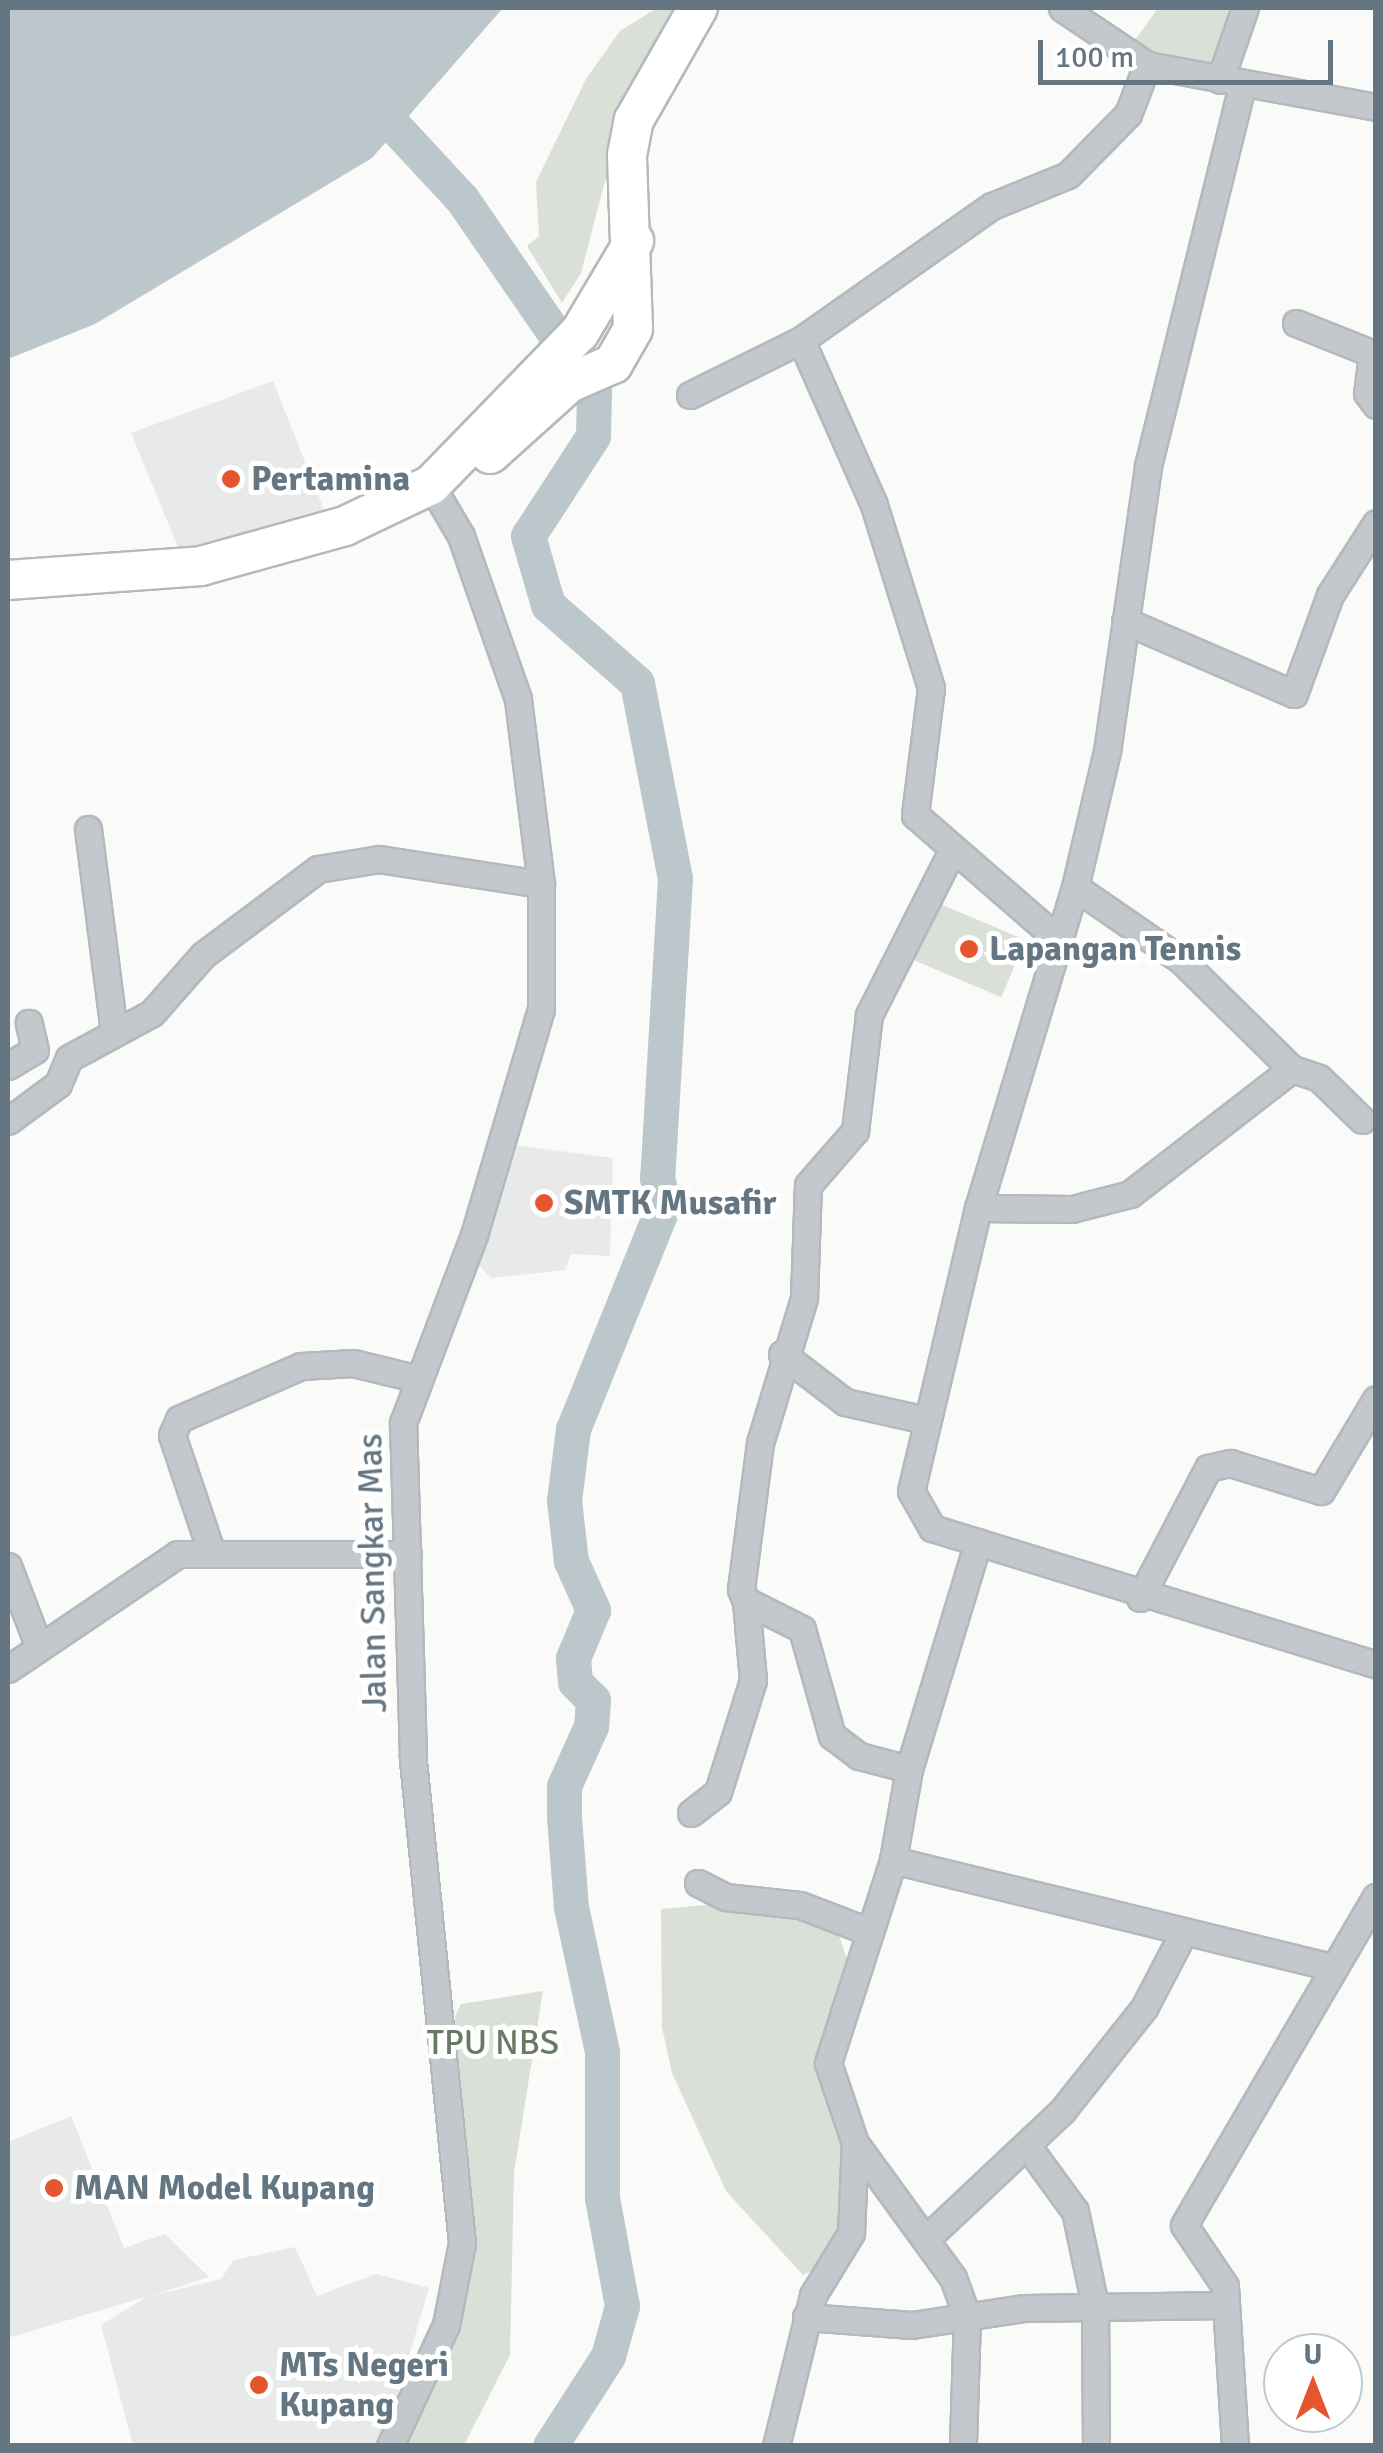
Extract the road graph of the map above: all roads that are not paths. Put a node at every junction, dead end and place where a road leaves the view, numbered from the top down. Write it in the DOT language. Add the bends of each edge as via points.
graph roads {
  1 [pos="698,8"];
  2 [pos="1062,8"];
  3 [pos="1245,8"];
  4 [pos="1147,65"];
  5 [pos="1231,83"];
  6 [pos="1376,107"];
  7 [pos="634,240"];
  8 [pos="1296,323"];
  9 [pos="802,340"];
  10 [pos="1374,354"];
  11 [pos="557,373"];
  12 [pos="690,395"];
  13 [pos="1376,405"];
  14 [pos="439,478"];
  15 [pos="1376,523"];
  16 [pos="8,580"];
  17 [pos="1126,621"];
  18 [pos="88,829"];
  19 [pos="951,854"];
  20 [pos="541,884"];
  21 [pos="1075,887"];
  22 [pos="1060,942"];
  23 [pos="28,1023"];
  24 [pos="114,1032"];
  25 [pos="8,1066"];
  26 [pos="1292,1068"];
  27 [pos="1362,1120"];
  28 [pos="8,1122"];
  29 [pos="978,1208"];
  30 [pos="782,1354"];
  31 [pos="415,1378"];
  32 [pos="1376,1399"];
  33 [pos="922,1419"];
  34 [pos="978,1542"];
  35 [pos="210,1548"];
  36 [pos="408,1554"];
  37 [pos="8,1566"];
  38 [pos="1140,1598"];
  39 [pos="746,1601"];
  40 [pos="38,1647"];
  41 [pos="1376,1665"];
  42 [pos="8,1668"];
  43 [pos="909,1770"];
  44 [pos="691,1813"];
  45 [pos="893,1860"];
  46 [pos="698,1883"];
  47 [pos="1376,1897"];
  48 [pos="870,1932"];
  49 [pos="1183,1933"];
  50 [pos="1328,1966"];
  51 [pos="855,2143"];
  52 [pos="1029,2148"];
  53 [pos="928,2236"];
  54 [pos="1095,2305"];
  55 [pos="1223,2305"];
  56 [pos="967,2316"];
  57 [pos="806,2317"];
  58 [pos="390,2446"];
  59 [pos="776,2446"];
  60 [pos="964,2446"];
  61 [pos="1096,2446"];
  62 [pos="1234,2446"];
  1 -- 7 [label="highway" via="634,120 624,185"];
  2 -- 4 [label="street"];
  3 -- 5 [label="street"];
  4 -- 5 [label="street"];
  4 -- 9 [label="street" via="1128,114 1084,163 992,206"];
  5 -- 6 [label="street"];
  5 -- 17 [label="street" via="1148,467"];
  7 -- 11 [label="highway"];
  7 -- 11 [label="highway" via="633,329 613,364"];
  8 -- 10 [label="street"];
  9 -- 12 [label="street"];
  9 -- 19 [label="street" via="874,506 931,688 913,801 923,830"];
  10 -- 13 [label="street" via="1367,394"];
  11 -- 14 [label="highway" via="480,463"];
  14 -- 16 [label="highway" via="345,526 201,566"];
  14 -- 20 [label="street, Jalan Sangkar Mas" via="510,668"];
  15 -- 17 [label="street" via="1330,596 1294,694"];
  17 -- 21 [label="street"];
  18 -- 24 [label="street"];
  19 -- 22 [label="street"];
  19 -- 30 [label="street" via="870,1015 855,1131 811,1177 804,1298"];
  20 -- 24 [label="street" via="380,859 318,870 203,955 152,1012"];
  20 -- 31 [label="street, Jalan Sangkar Mas" via="541,1008 458,1279"];
  21 -- 22 [label="street"];
  21 -- 26 [label="street" via="1193,970"];
  22 -- 29 [label="street"];
  23 -- 25 [label="street" via="35,1050"];
  24 -- 28 [label="street" via="70,1058 58,1084"];
  26 -- 27 [label="street" via="1319,1078"];
  26 -- 29 [label="street" via="1130,1194 1072,1209"];
  29 -- 33 [label="street"];
  30 -- 33 [label="street" via="844,1402"];
  30 -- 39 [label="street" via="760,1443"];
  31 -- 35 [label="street" via="353,1363 301,1366 179,1419 172,1435"];
  31 -- 36 [label="street, Jalan Sangkar Mas" via="404,1423"];
  32 -- 38 [label="street" via="1321,1491 1295,1490 1230,1463 1208,1468"];
  33 -- 34 [label="street" via="913,1505 932,1528"];
  34 -- 38 [label="street"];
  34 -- 43 [label="street"];
  35 -- 36 [label="street"];
  35 -- 40 [label="street" via="163,1560"];
  36 -- 58 [label="street, Jalan Sangkar Mas" via="412,1757 462,2243 446,2324"];
  37 -- 40 [label="street"];
  38 -- 41 [label="street"];
  39 -- 43 [label="street" via="802,1629 832,1736 859,1756"];
  39 -- 44 [label="street" via="753,1680 718,1792"];
  40 -- 42 [label="street"];
  43 -- 45 [label="street"];
  45 -- 48 [label="street"];
  45 -- 49 [label="street"];
  46 -- 48 [label="street" via="725,1897 800,1905"];
  47 -- 50 [label="street"];
  48 -- 51 [label="street" via="828,2063"];
  49 -- 50 [label="street"];
  49 -- 52 [label="street" via="1144,2008"];
  50 -- 55 [label="street" via="1184,2225 1219,2269"];
  51 -- 53 [label="street"];
  51 -- 57 [label="street" via="851,2232"];
  52 -- 53 [label="street"];
  52 -- 54 [label="street" via="1070,2192"];
  53 -- 56 [label="street"];
  54 -- 55 [label="street"];
  54 -- 56 [label="street"];
  54 -- 61 [label="street"];
  55 -- 62 [label="street" via="1236,2362"];
  56 -- 57 [label="street" via="912,2324"];
  56 -- 60 [label="street"];
  57 -- 59 [label="street"];
}
